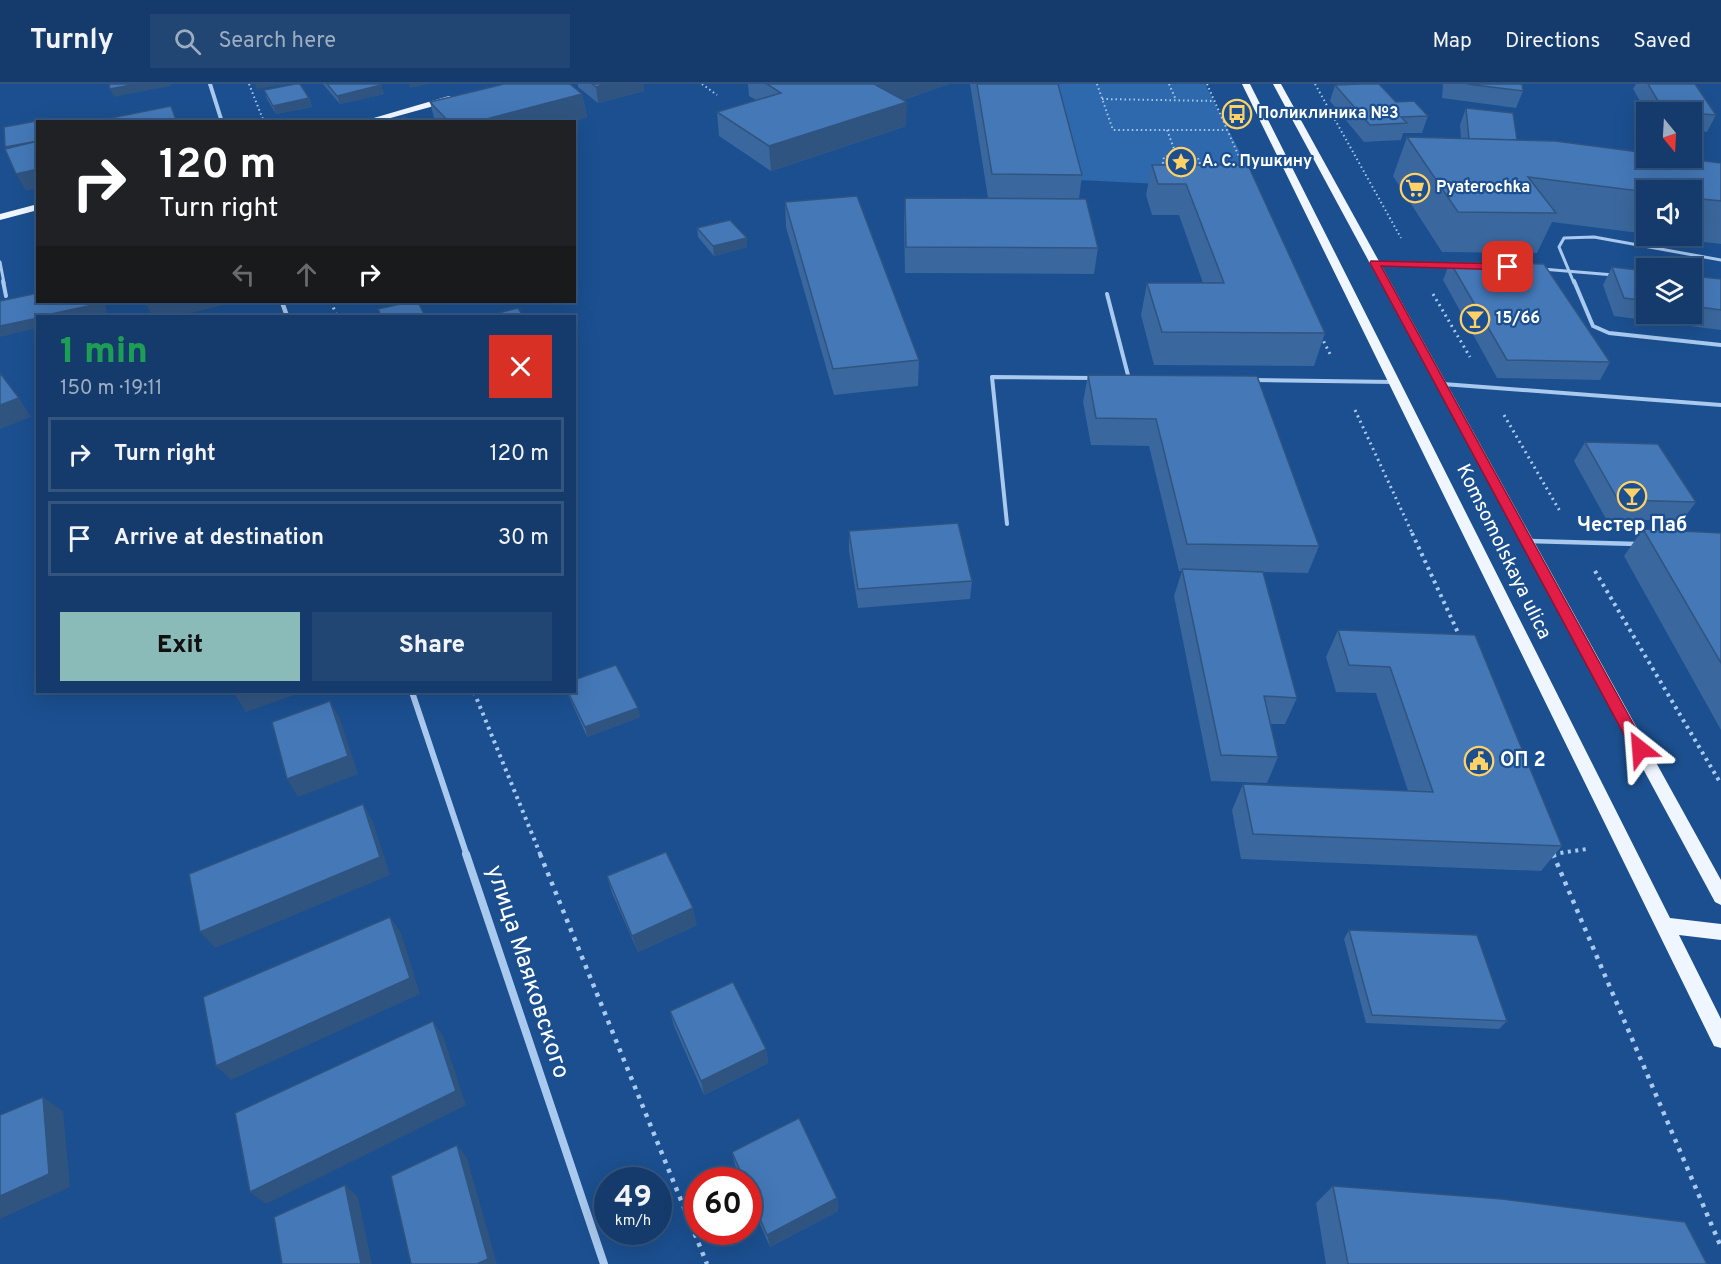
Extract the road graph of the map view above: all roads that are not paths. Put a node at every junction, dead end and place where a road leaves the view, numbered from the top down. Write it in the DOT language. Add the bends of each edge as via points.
graph roads {
  1 [pos="210,84"];
  2 [pos="1246,84"];
  3 [pos="1277,84"];
  4 [pos="463,96"];
  5 [pos="221,120"];
  6 [pos="372,120"];
  7 [pos="36,207"];
  8 [pos="0,216"];
  9 [pos="1721,260"];
  10 [pos="0,262"];
  11 [pos="1374,263"];
  12 [pos="1462,266"];
  13 [pos="1540,268"];
  14 [pos="1569,270"];
  15 [pos="1616,275"];
  16 [pos="1107,294"];
  17 [pos="6,296"];
  18 [pos="1721,345"];
  19 [pos="1095,378"];
  20 [pos="1118,378"];
  21 [pos="1129,379"];
  22 [pos="1141,379"];
  23 [pos="1248,380"];
  24 [pos="1394,382"];
  25 [pos="1440,384"];
  26 [pos="1721,405"];
  27 [pos="1007,524"];
  28 [pos="1526,541"];
  29 [pos="1648,545"];
  30 [pos="412,693"];
  31 [pos="1721,897"];
  32 [pos="1664,925"];
  33 [pos="1721,932"];
  34 [pos="1721,1039"];
  35 [pos="604,1264"];
  1 -- 5 [label="street"];
  2 -- 24 [label="main road, Komsomolskaya ulica"];
  3 -- 11 [label="main road, Komsomolskaya ulica"];
  4 -- 6 [label="main road"];
  7 -- 8 [label="main road"];
  9 -- 14 [label="lane" via="1622,241 1576,237 1564,238 1559,248"];
  10 -- 17 [label="lane"];
  11 -- 12 [label="lane"];
  11 -- 25 [label="main road, Komsomolskaya ulica"];
  13 -- 14 [label="lane"];
  14 -- 15 [label="lane"];
  14 -- 18 [label="lane" via="1593,326 1609,333"];
  16 -- 21 [label="lane"];
  19 -- 27 [label="lane" via="992,377"];
  20 -- 21 [label="lane"];
  21 -- 22 [label="lane"];
  23 -- 24 [label="lane"];
  24 -- 32 [label="main road, Komsomolskaya ulica"];
  25 -- 26 [label="lane"];
  25 -- 28 [label="main road, Komsomolskaya ulica"];
  28 -- 29 [label="lane"];
  28 -- 31 [label="main road, Komsomolskaya ulica"];
  30 -- 35 [label="street, улица Маяковского"];
  32 -- 33 [label="main road"];
  32 -- 34 [label="main road, Komsomolskaya ulica"];
}
